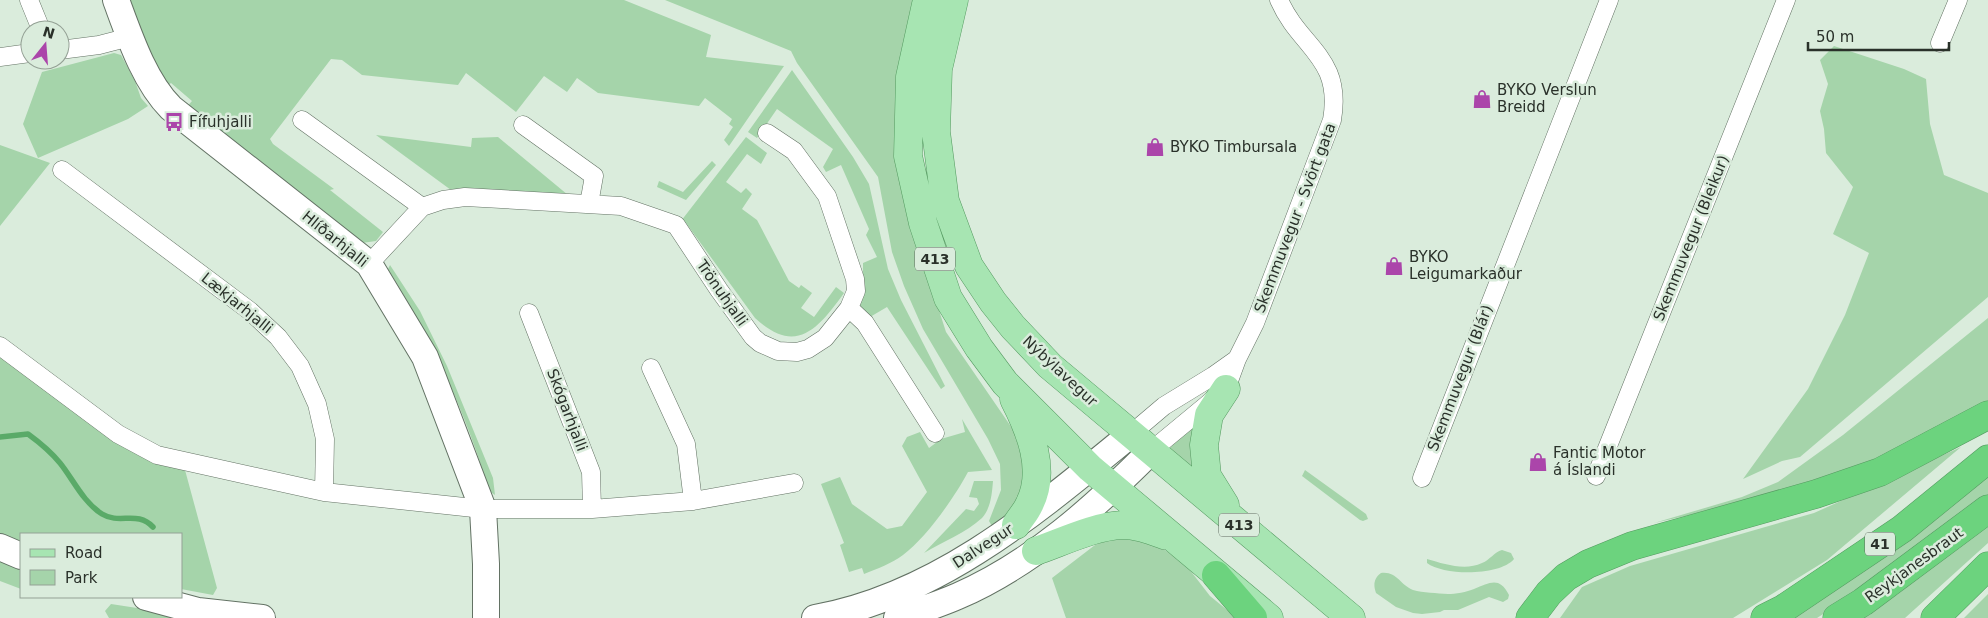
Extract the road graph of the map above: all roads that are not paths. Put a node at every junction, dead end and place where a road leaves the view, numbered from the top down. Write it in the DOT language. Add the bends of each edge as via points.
graph roads {
  1 [pos="29,0"];
  2 [pos="116,0"];
  3 [pos="927,0"];
  4 [pos="954,0"];
  5 [pos="1279,0"];
  6 [pos="1609,0"];
  7 [pos="1786,0"];
  8 [pos="1958,0"];
  9 [pos="37,20"];
  10 [pos="130,37"];
  11 [pos="1940,43"];
  12 [pos="70,49"];
  13 [pos="20,54"];
  14 [pos="0,57"];
  15 [pos="302,120"];
  16 [pos="523,125"];
  17 [pos="767,133"];
  18 [pos="62,170"];
  19 [pos="589,204"];
  20 [pos="422,207"];
  21 [pos="369,264"];
  22 [pos="849,308"];
  23 [pos="529,313"];
  24 [pos="0,346"];
  25 [pos="1237,359"];
  26 [pos="651,368"];
  27 [pos="1005,382"];
  28 [pos="1226,389"];
  29 [pos="1988,416"];
  30 [pos="936,433"];
  31 [pos="1141,443"];
  32 [pos="1988,459"];
  33 [pos="1090,468"];
  34 [pos="1596,476"];
  35 [pos="1422,478"];
  36 [pos="794,483"];
  37 [pos="1114,488"];
  38 [pos="324,492"];
  39 [pos="693,502"];
  40 [pos="483,509"];
  41 [pos="1988,509"];
  42 [pos="592,510"];
  43 [pos="1016,524"];
  44 [pos="1242,528"];
  45 [pos="1174,539"];
  46 [pos="0,547"];
  47 [pos="1036,551"];
  48 [pos="20,556"];
  49 [pos="1984,572"];
  50 [pos="1216,575"];
  51 [pos="150,598"];
  52 [pos="207,614"];
  53 [pos="1534,615"];
  54 [pos="262,618"];
  55 [pos="486,618"];
  56 [pos="815,618"];
  57 [pos="897,618"];
  58 [pos="1253,618"];
  59 [pos="1269,618"];
  60 [pos="1351,618"];
  61 [pos="1765,618"];
  62 [pos="1838,618"];
  63 [pos="1934,618"];
  1 -- 9 [label="street"];
  2 -- 10 [label="street, Hlíðarhjalli"];
  3 -- 27 [label="main road, 413" via="910,77 908,156 923,223 948,298"];
  4 -- 31 [label="main road, Nýbýlavegur / 413" via="938,68 936,132 944,202 969,266 993,302 1050,366"];
  5 -- 25 [label="street, Skemmuvegur - Svört gata" via="1288,17 1326,66 1333,87 1334,109 1329,130 1259,314"];
  6 -- 35 [label="street, Skemmuvegur (Blár)"];
  7 -- 34 [label="street, Skemmuvegur (Bleikur)"];
  8 -- 11 [label="street"];
  10 -- 12 [label="street"];
  10 -- 21 [label="street, Hlíðarhjalli" via="160,96 171,108"];
  13 -- 14 [label="street"];
  15 -- 20 [label="street"];
  16 -- 19 [label="street" via="594,176"];
  17 -- 22 [label="street, Trönuhjalli" via="794,151 828,196 855,279 856,291"];
  18 -- 38 [label="street, Lækjarhjalli" via="250,311 278,337 300,366 317,404 325,438"];
  19 -- 20 [label="street, Trönuhjalli" via="466,197"];
  19 -- 22 [label="street, Trönuhjalli" via="621,206 676,225 753,337 769,348 787,353 808,349 825,338"];
  20 -- 21 [label="street, Trönuhjalli"];
  21 -- 40 [label="street, Hlíðarhjalli" via="425,357"];
  22 -- 30 [label="street" via="865,323"];
  23 -- 42 [label="street, Skógarhjalli" via="591,472"];
  24 -- 38 [label="street" via="118,434 157,455"];
  25 -- 28 [label="street, Skemmuvegur - Svört gata"];
  25 -- 31 [label="street, Skemmuvegur - Svört gata" via="1164,406"];
  26 -- 39 [label="street" via="686,444"];
  27 -- 33 [label="main road, 413"];
  27 -- 43 [label="main road" via="1026,422 1037,469 1030,504"];
  28 -- 31 [label="street"];
  28 -- 44 [label="main road" via="1209,415 1204,461 1215,491"];
  29 -- 53 [label="highway" via="1880,472 1816,494 1632,546 1588,564 1566,577 1549,593"];
  31 -- 33 [label="street, Dalvegur"];
  31 -- 37 [label="street, Dalvegur"];
  31 -- 44 [label="main road, Nýbýlavegur / 413"];
  32 -- 61 [label="highway, 41" via="1902,529"];
  33 -- 37 [label="main road, 413"];
  33 -- 43 [label="street, Dalvegur"];
  36 -- 39 [label="street"];
  37 -- 45 [label="main road, 413"];
  37 -- 47 [label="street, Dalvegur"];
  38 -- 40 [label="street"];
  39 -- 42 [label="street"];
  40 -- 42 [label="street"];
  40 -- 55 [label="street, Hlíðarhjalli"];
  41 -- 62 [label="highway, Reykjanesbraut / 41"];
  43 -- 56 [label="street, Dalvegur" via="960,563 925,580 840,614"];
  44 -- 60 [label="main road, Nýbýlavegur / 413"];
  45 -- 47 [label="main road" via="1144,528 1122,525 1090,532"];
  45 -- 50 [label="main road, 413"];
  46 -- 48 [label="street"];
  47 -- 57 [label="street, Dalvegur" via="958,596"];
  49 -- 63 [label="highway"];
  50 -- 58 [label="highway"];
  50 -- 59 [label="main road, 413"];
  51 -- 52 [label="street"];
  52 -- 54 [label="street"];
}
